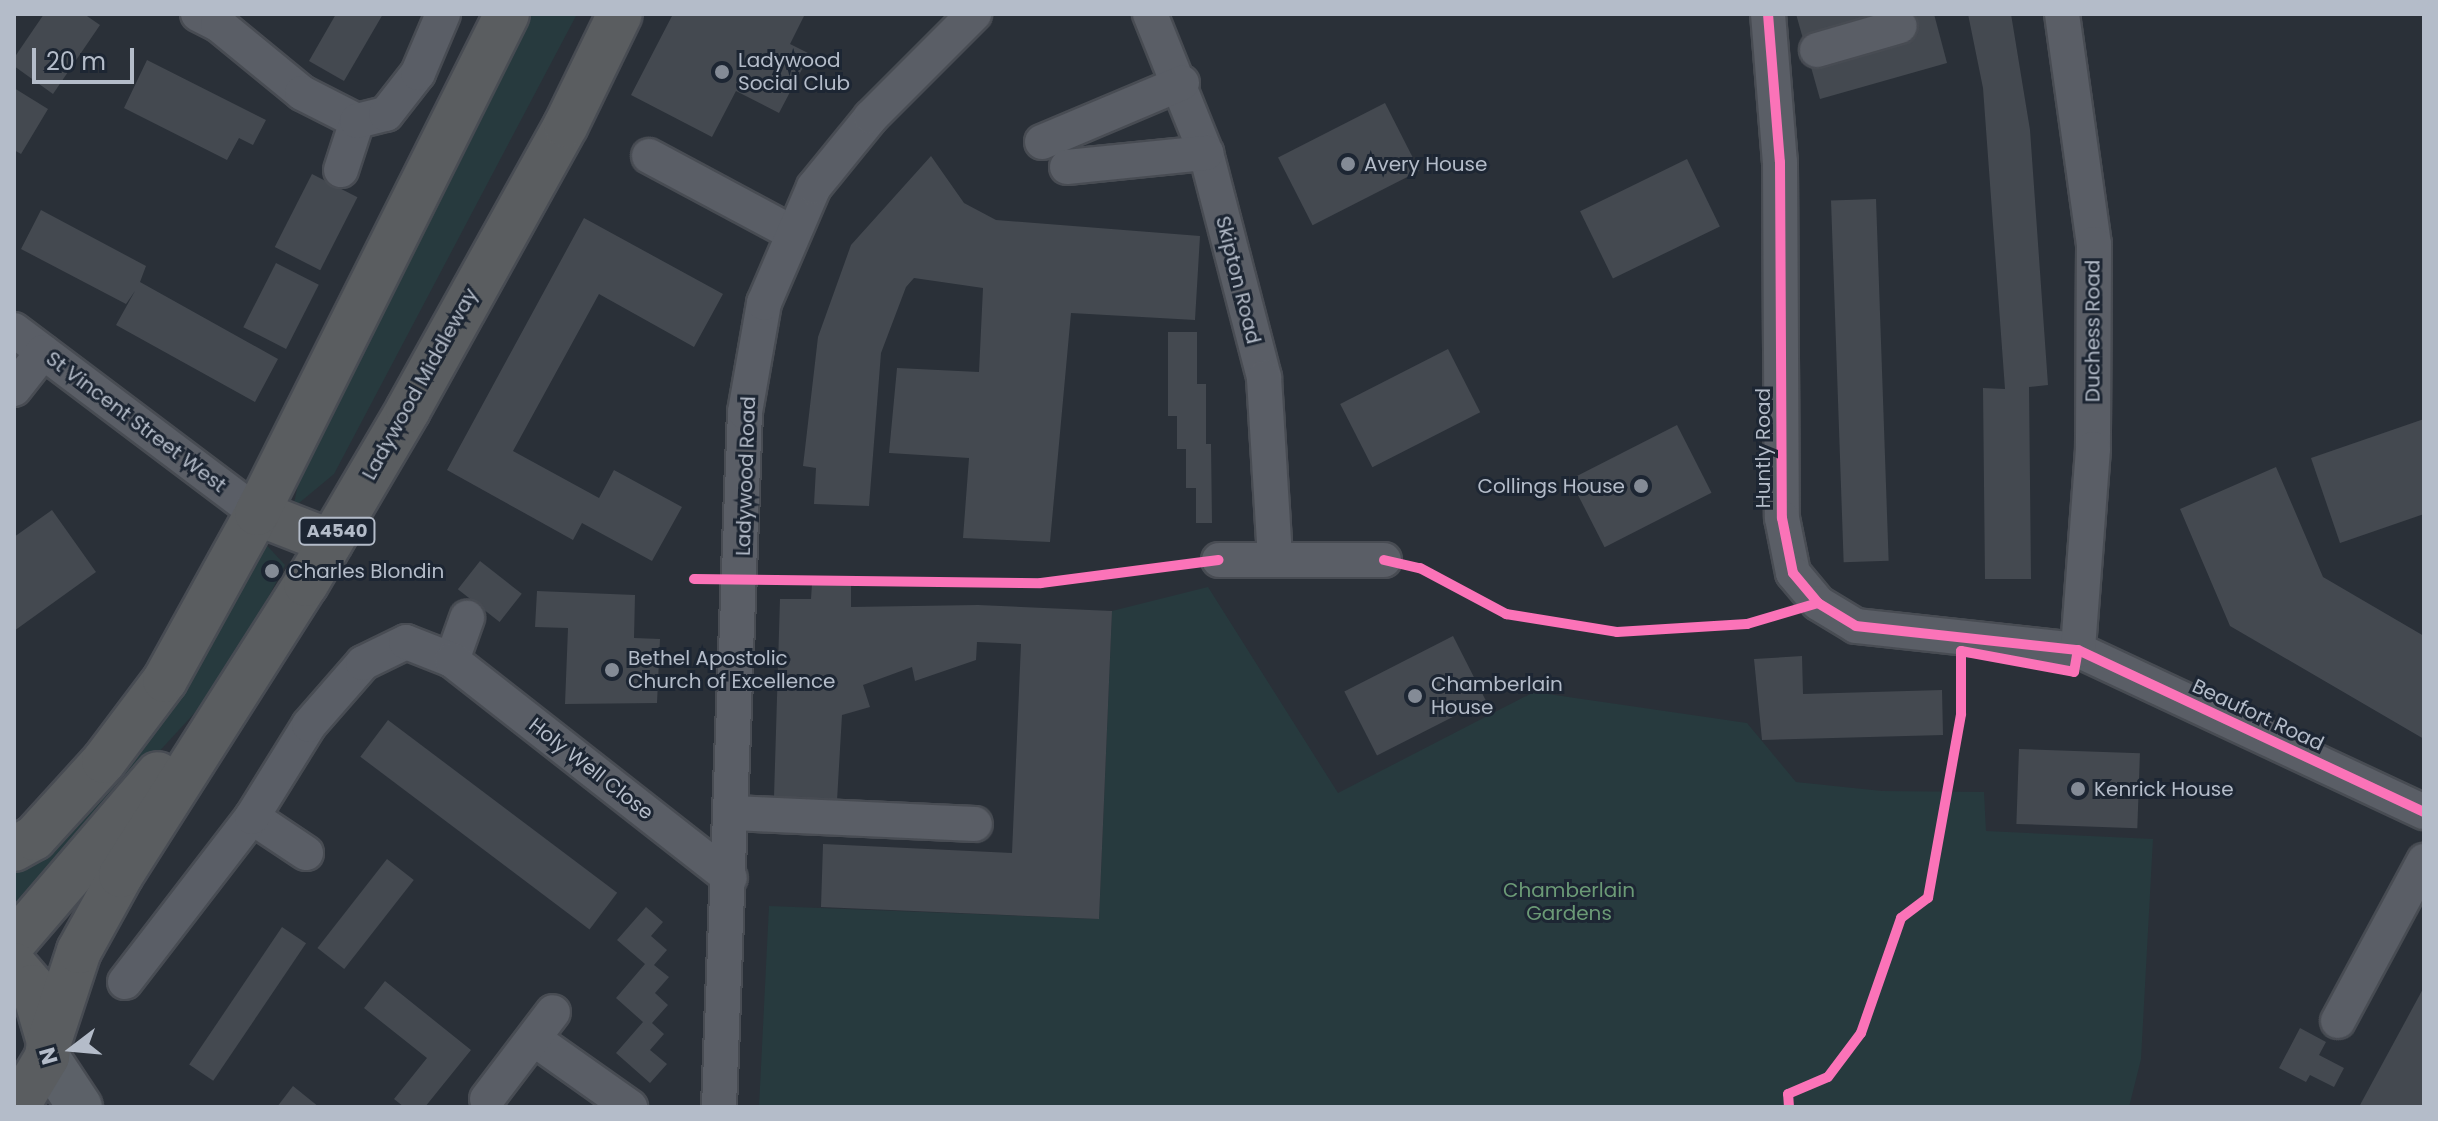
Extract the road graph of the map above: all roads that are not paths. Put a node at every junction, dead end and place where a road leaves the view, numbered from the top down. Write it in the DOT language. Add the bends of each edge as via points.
graph roads {
  1 [pos="198,14"];
  2 [pos="443,14"];
  3 [pos="507,14"];
  4 [pos="620,14"];
  5 [pos="974,14"];
  6 [pos="1150,14"];
  7 [pos="1768,14"];
  8 [pos="2062,14"];
  9 [pos="1900,26"];
  10 [pos="1817,50"];
  11 [pos="1182,83"];
  12 [pos="357,121"];
  13 [pos="1042,142"];
  14 [pos="1206,153"];
  15 [pos="649,156"];
  16 [pos="1067,167"];
  17 [pos="341,170"];
  18 [pos="791,232"];
  19 [pos="14,330"];
  20 [pos="43,352"];
  21 [pos="14,389"];
  22 [pos="257,513"];
  23 [pos="331,542"];
  24 [pos="1275,557"];
  25 [pos="1219,560"];
  26 [pos="1384,560"];
  27 [pos="467,618"];
  28 [pos="279,627"];
  29 [pos="2078,650"];
  30 [pos="452,660"];
  31 [pos="2424,812"];
  32 [pos="733,813"];
  33 [pos="252,817"];
  34 [pos="975,824"];
  35 [pos="14,849"];
  36 [pos="306,853"];
  37 [pos="2424,861"];
  38 [pos="730,878"];
  39 [pos="14,942"];
  40 [pos="14,965"];
  41 [pos="125,982"];
  42 [pos="553,1012"];
  43 [pos="2338,1021"];
  44 [pos="534,1039"];
  45 [pos="48,1049"];
  46 [pos="487,1099"];
  47 [pos="17,1107"];
  48 [pos="80,1107"];
  49 [pos="630,1107"];
  50 [pos="719,1107"];
  1 -- 12 [label="street" via="218,24 302,93"];
  2 -- 12 [label="street" via="418,73 386,114"];
  3 -- 22 [label="highway"];
  4 -- 23 [label="highway, Ladywood Middleway / A4540" via="566,125"];
  5 -- 18 [label="street, Ladywood Road" via="871,117 814,187"];
  6 -- 11 [label="street, Skipton Road"];
  7 -- 29 [label="street, Huntly Road" via="1780,162 1782,518 1793,573 1818,603 1856,626"];
  8 -- 29 [label="street, Duchess Road" via="2094,244 2093,449"];
  9 -- 10 [label="street"];
  11 -- 13 [label="street"];
  11 -- 14 [label="street, Skipton Road"];
  12 -- 17 [label="street"];
  14 -- 16 [label="street"];
  14 -- 24 [label="street, Skipton Road" via="1264,378"];
  15 -- 18 [label="street"];
  18 -- 32 [label="street, Ladywood Road" via="764,303 745,412"];
  19 -- 20 [label="street, St Vincent Street West"];
  20 -- 21 [label="street"];
  20 -- 22 [label="street, St Vincent Street West"];
  22 -- 23 [label="highway"];
  22 -- 35 [label="highway" via="165,680 104,761 34,838"];
  23 -- 28 [label="highway, Ladywood Middleway / A4540"];
  24 -- 25 [label="street"];
  24 -- 26 [label="street"];
  27 -- 30 [label="street"];
  28 -- 39 [label="highway, A4540"];
  28 -- 45 [label="highway, Ladywood Middleway / A4540" via="79,951"];
  29 -- 31 [label="street, Beaufort Road"];
  30 -- 33 [label="street, Holy Well Close" via="406,642 363,663 309,725"];
  30 -- 38 [label="street, Holy Well Close"];
  32 -- 34 [label="street"];
  32 -- 38 [label="street, Ladywood Road"];
  33 -- 36 [label="street"];
  33 -- 41 [label="street, Holy Well Close"];
  37 -- 43 [label="street"];
  38 -- 50 [label="street, Ladywood Road"];
  40 -- 45 [label="highway" via="33,987"];
  42 -- 44 [label="street"];
  44 -- 46 [label="street"];
  44 -- 49 [label="street"];
  45 -- 47 [label="highway, Ladywood Middleway"];
  45 -- 48 [label="main road"];
}
